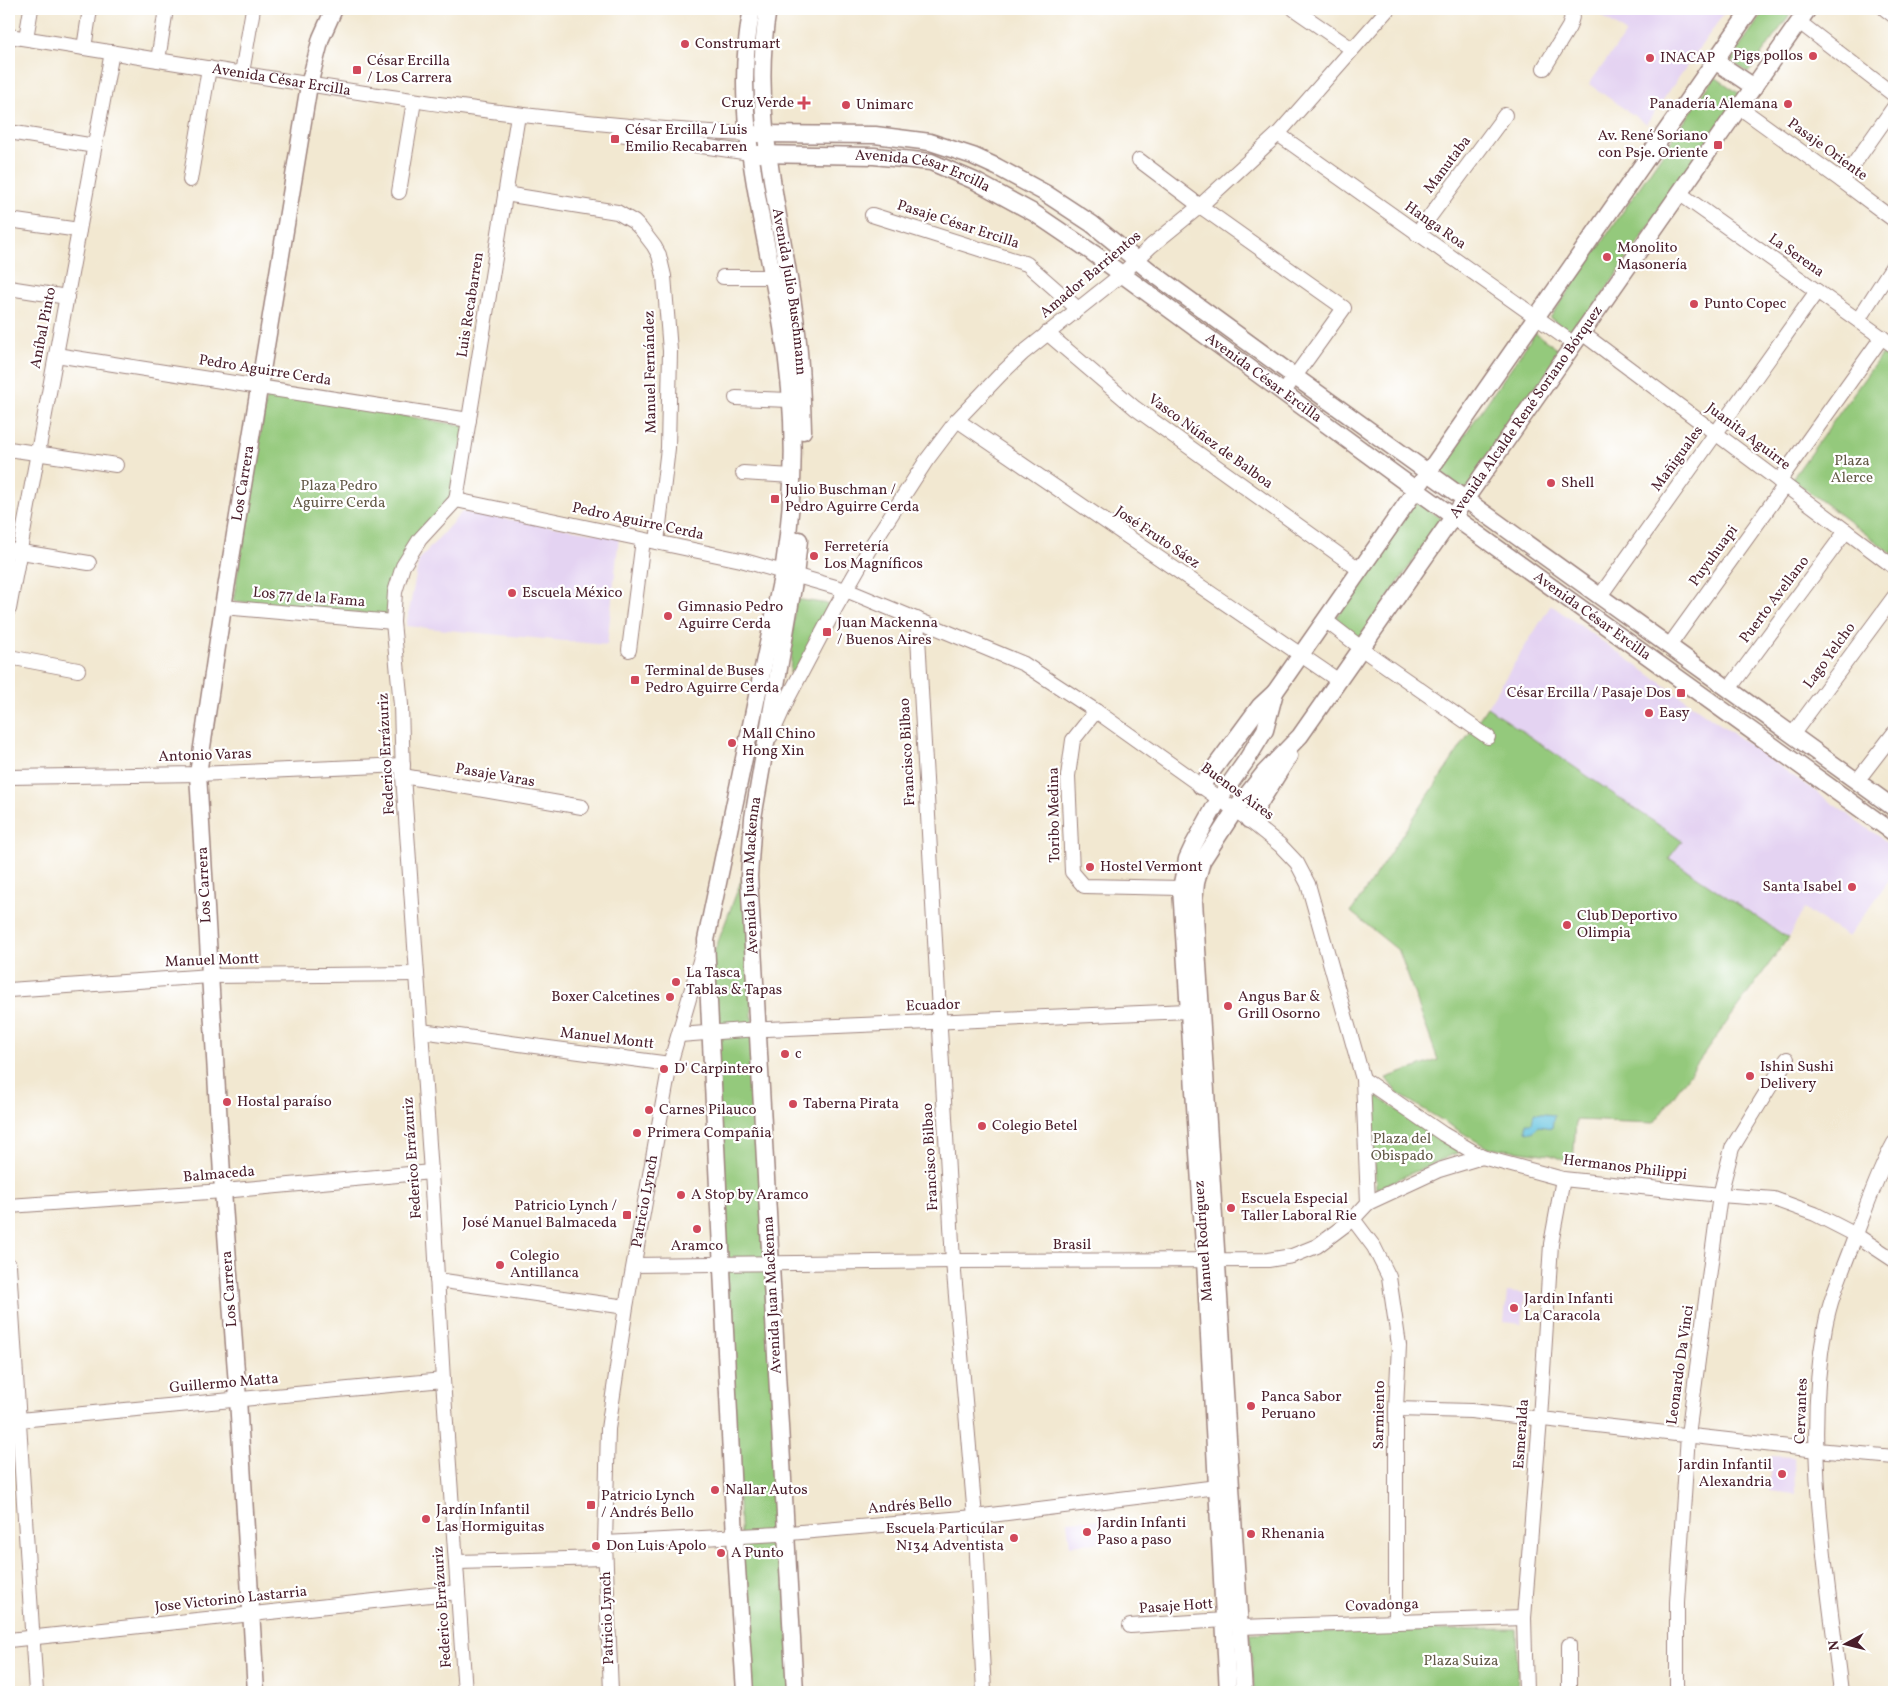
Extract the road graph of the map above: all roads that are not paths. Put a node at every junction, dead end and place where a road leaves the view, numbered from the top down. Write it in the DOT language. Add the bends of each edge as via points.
graph roads {
  1 [pos="31,9"];
  2 [pos="90,9"];
  3 [pos="166,9"];
  4 [pos="253,9"];
  5 [pos="334,9"];
  6 [pos="752,9"];
  7 [pos="768,9"];
  8 [pos="1294,9"];
  9 [pos="1388,9"];
  10 [pos="1568,9"];
  11 [pos="1751,9"];
  12 [pos="1885,9"];
  13 [pos="1803,15"];
  14 [pos="1894,16"];
  15 [pos="9,36"];
  16 [pos="26,38"];
  17 [pos="84,48"];
  18 [pos="1352,49"];
  19 [pos="112,52"];
  20 [pos="158,60"];
  21 [pos="1715,61"];
  22 [pos="209,68"];
  23 [pos="1544,68"];
  24 [pos="242,73"];
  25 [pos="309,85"];
  26 [pos="1754,87"];
  27 [pos="1894,95"];
  28 [pos="414,101"];
  29 [pos="1894,107"];
  30 [pos="1739,108"];
  31 [pos="1505,115"];
  32 [pos="518,116"];
  33 [pos="555,119"];
  34 [pos="9,132"];
  35 [pos="748,134"];
  36 [pos="766,134"];
  37 [pos="1278,134"];
  38 [pos="859,136"];
  39 [pos="95,146"];
  40 [pos="946,146"];
  41 [pos="750,153"];
  42 [pos="768,154"];
  43 [pos="849,156"];
  44 [pos="1139,160"];
  45 [pos="931,162"];
  46 [pos="190,180"];
  47 [pos="1842,181"];
  48 [pos="1036,188"];
  49 [pos="399,192"];
  50 [pos="1679,193"];
  51 [pos="505,194"];
  52 [pos="1200,206"];
  53 [pos="1026,208"];
  54 [pos="872,215"];
  55 [pos="9,220"];
  56 [pos="1894,220"];
  57 [pos="79,230"];
  58 [pos="1417,234"];
  59 [pos="1136,260"];
  60 [pos="1894,264"];
  61 [pos="1120,275"];
  62 [pos="723,277"];
  63 [pos="773,277"];
  64 [pos="9,288"];
  65 [pos="1816,291"];
  66 [pos="67,297"];
  67 [pos="1078,309"];
  68 [pos="1536,317"];
  69 [pos="1858,320"];
  70 [pos="1047,333"];
  71 [pos="1882,337"];
  72 [pos="1578,338"];
  73 [pos="1894,346"];
  74 [pos="56,355"];
  75 [pos="1294,376"];
  76 [pos="258,386"];
  77 [pos="1283,393"];
  78 [pos="736,398"];
  79 [pos="790,400"];
  80 [pos="469,420"];
  81 [pos="957,420"];
  82 [pos="1716,434"];
  83 [pos="9,449"];
  84 [pos="38,452"];
  85 [pos="116,464"];
  86 [pos="1428,472"];
  87 [pos="743,473"];
  88 [pos="792,476"];
  89 [pos="1782,483"];
  90 [pos="1416,490"];
  91 [pos="1466,499"];
  92 [pos="456,500"];
  93 [pos="1454,516"];
  94 [pos="1846,531"];
  95 [pos="650,541"];
  96 [pos="14,551"];
  97 [pos="89,563"];
  98 [pos="1894,567"];
  99 [pos="1360,570"];
  100 [pos="791,572"];
  101 [pos="846,590"];
  102 [pos="1600,596"];
  103 [pos="1894,597"];
  104 [pos="223,606"];
  105 [pos="9,609"];
  106 [pos="917,619"];
  107 [pos="1325,620"];
  108 [pos="393,622"];
  109 [pos="1669,646"];
  110 [pos="1361,649"];
  111 [pos="629,650"];
  112 [pos="9,656"];
  113 [pos="1300,656"];
  114 [pos="78,670"];
  115 [pos="1339,681"];
  116 [pos="1729,689"];
  117 [pos="1275,692"];
  118 [pos="1096,711"];
  119 [pos="1894,733"];
  120 [pos="1792,734"];
  121 [pos="1300,736"];
  122 [pos="1488,737"];
  123 [pos="765,748"];
  124 [pos="403,770"];
  125 [pos="198,774"];
  126 [pos="9,777"];
  127 [pos="1857,781"];
  128 [pos="1202,786"];
  129 [pos="1219,799"];
  130 [pos="582,807"];
  131 [pos="1894,808"];
  132 [pos="1242,815"];
  133 [pos="1894,833"];
  134 [pos="1181,888"];
  135 [pos="706,940"];
  136 [pos="417,974"];
  137 [pos="210,976"];
  138 [pos="9,990"];
  139 [pos="1188,1012"];
  140 [pos="940,1022"];
  141 [pos="758,1030"];
  142 [pos="421,1031"];
  143 [pos="710,1032"];
  144 [pos="680,1034"];
  145 [pos="1787,1059"];
  146 [pos="670,1064"];
  147 [pos="1363,1079"];
  148 [pos="1894,1143"];
  149 [pos="1482,1157"];
  150 [pos="431,1172"];
  151 [pos="1563,1179"];
  152 [pos="223,1191"];
  153 [pos="1720,1195"];
  154 [pos="1368,1203"];
  155 [pos="9,1206"];
  156 [pos="1353,1219"];
  157 [pos="1856,1235"];
  158 [pos="1212,1260"];
  159 [pos="1894,1260"];
  160 [pos="953,1261"];
  161 [pos="771,1263"];
  162 [pos="723,1264"];
  163 [pos="9,1265"];
  164 [pos="634,1265"];
  165 [pos="438,1280"];
  166 [pos="626,1307"];
  167 [pos="443,1380"];
  168 [pos="238,1399"];
  169 [pos="1396,1409"];
  170 [pos="1540,1419"];
  171 [pos="14,1420"];
  172 [pos="1688,1435"];
  173 [pos="1817,1450"];
  174 [pos="1894,1457"];
  175 [pos="1218,1487"];
  176 [pos="975,1517"];
  177 [pos="786,1533"];
  178 [pos="735,1537"];
  179 [pos="605,1543"];
  180 [pos="605,1558"];
  181 [pos="457,1562"];
  182 [pos="458,1592"];
  183 [pos="251,1614"];
  184 [pos="1524,1618"];
  185 [pos="1225,1620"];
  186 [pos="1396,1622"];
  187 [pos="1130,1626"];
  188 [pos="1240,1627"];
  189 [pos="33,1637"];
  190 [pos="9,1640"];
  191 [pos="1569,1645"];
  192 [pos="36,1692"];
  193 [pos="256,1692"];
  194 [pos="465,1692"];
  195 [pos="611,1692"];
  196 [pos="745,1692"];
  197 [pos="795,1692"];
  198 [pos="984,1692"];
  199 [pos="1228,1692"];
  200 [pos="1244,1692"];
  201 [pos="1526,1692"];
  202 [pos="1569,1692"];
  203 [pos="1677,1692"];
  204 [pos="1842,1692"];
  1 -- 16 [label="street"];
  2 -- 17 [label="street"];
  3 -- 20 [label="street"];
  4 -- 24 [label="street"];
  5 -- 25 [label="main road, Los Carrera" via="321,38"];
  6 -- 35 [label="main road, Avenida Julio Buschmann" via="746,72"];
  7 -- 36 [label="main road, Avenida Julio Buschmann" via="764,69"];
  8 -- 18 [label="street"];
  9 -- 18 [label="street, Amador Barrientos"];
  10 -- 23 [label="street" via="1572,17 1569,27"];
  11 -- 21 [label="main road"];
  12 -- 14 [label="street"];
  13 -- 26 [label="main road, Avenida Alcalde René Soriano Bórquez"];
  13 -- 27 [label="street"];
  15 -- 16 [label="street, Avenida César Ercilla"];
  16 -- 17 [label="street, Avenida César Ercilla"];
  17 -- 19 [label="street, Avenida César Ercilla"];
  18 -- 37 [label="street, Amador Barrientos"];
  19 -- 20 [label="street, Avenida César Ercilla"];
  19 -- 39 [label="street, Aníbal Pinto"];
  20 -- 22 [label="street, Avenida César Ercilla"];
  21 -- 26 [label="main road"];
  21 -- 68 [label="main road"];
  22 -- 24 [label="street, Avenida César Ercilla"];
  22 -- 46 [label="street"];
  24 -- 25 [label="street, Avenida César Ercilla"];
  25 -- 28 [label="street, Avenida César Ercilla"];
  25 -- 76 [label="main road, Los Carrera"];
  26 -- 30 [label="main road, Avenida Alcalde René Soriano Bórquez"];
  28 -- 32 [label="street, Avenida César Ercilla"];
  28 -- 49 [label="street"];
  29 -- 47 [label="street"];
  30 -- 47 [label="street, Pasaje Oriente"];
  30 -- 50 [label="main road, Avenida Alcalde René Soriano Bórquez"];
  31 -- 58 [label="street, Manutaba"];
  32 -- 33 [label="street, Avenida César Ercilla"];
  32 -- 51 [label="street, Luis Recabarren"];
  33 -- 35 [label="street, Avenida César Ercilla"];
  33 -- 41 [label="street, Avenida César Ercilla" via="622,135"];
  34 -- 39 [label="street"];
  35 -- 36 [label="main road, Avenida César Ercilla"];
  35 -- 41 [label="main road, Avenida Julio Buschmann"];
  36 -- 38 [label="main road, Avenida César Ercilla"];
  36 -- 42 [label="main road, Avenida Julio Buschmann"];
  37 -- 52 [label="street, Amador Barrientos"];
  37 -- 58 [label="street, Hanga Roa"];
  38 -- 40 [label="main road, Avenida César Ercilla" via="896,137"];
  38 -- 43 [label="main road" via="851,145"];
  39 -- 57 [label="street, Aníbal Pinto"];
  40 -- 45 [label="main road" via="941,156"];
  40 -- 48 [label="main road, Avenida César Ercilla" via="997,167"];
  41 -- 42 [label="main road, Avenida César Ercilla"];
  41 -- 63 [label="main road, Avenida Julio Buschmann"];
  42 -- 43 [label="main road, Avenida César Ercilla"];
  42 -- 100 [label="main road, Avenida Julio Buschmann" via="800,366 803,473"];
  43 -- 45 [label="main road, Avenida César Ercilla"];
  44 -- 52 [label="street"];
  45 -- 53 [label="main road, Avenida César Ercilla"];
  47 -- 56 [label="street, Pasaje Oriente"];
  48 -- 53 [label="main road" via="1023,197"];
  48 -- 59 [label="main road, Avenida César Ercilla" via="1069,208"];
  50 -- 65 [label="street, La Serena"];
  50 -- 72 [label="main road, Avenida Alcalde René Soriano Bórquez"];
  51 -- 80 [label="street, Luis Recabarren"];
  51 -- 95 [label="street, Manuel Fernández" via="617,212 642,229 659,256 664,276 670,351 668,448"];
  52 -- 59 [label="street, Amador Barrientos"];
  52 -- 75 [label="street" via="1344,308"];
  53 -- 61 [label="main road, Avenida César Ercilla" via="1064,232"];
  54 -- 67 [label="street, Pasaje César Ercilla" via="1027,264"];
  55 -- 57 [label="street"];
  57 -- 66 [label="street, Aníbal Pinto"];
  58 -- 68 [label="street, Hanga Roa"];
  59 -- 61 [label="street, Amador Barrientos"];
  59 -- 75 [label="main road, Avenida César Ercilla"];
  60 -- 69 [label="street"];
  61 -- 67 [label="street, Amador Barrientos"];
  61 -- 77 [label="main road, Avenida César Ercilla"];
  62 -- 63 [label="street"];
  63 -- 79 [label="main road, Avenida Julio Buschmann"];
  64 -- 66 [label="street"];
  65 -- 69 [label="street, La Serena"];
  65 -- 82 [label="street, Mañiguales"];
  66 -- 74 [label="street, Aníbal Pinto"];
  67 -- 70 [label="street, Amador Barrientos"];
  68 -- 72 [label="street, Hanga Roa"];
  68 -- 86 [label="main road"];
  69 -- 71 [label="street, La Serena"];
  70 -- 81 [label="street, Amador Barrientos" via="1000,374"];
  70 -- 99 [label="street, Vasco Núñez de Balboa" via="1135,408"];
  71 -- 73 [label="street, La Serena"];
  71 -- 89 [label="street, Puyuhuapi"];
  72 -- 82 [label="street, Juanita Aguirre"];
  72 -- 91 [label="main road, Avenida Alcalde René Soriano Bórquez"];
  74 -- 76 [label="street, Pedro Aguirre Cerda"];
  74 -- 84 [label="street, Aníbal Pinto"];
  75 -- 77 [label="street"];
  75 -- 86 [label="main road, Avenida César Ercilla"];
  76 -- 80 [label="street, Pedro Aguirre Cerda"];
  76 -- 104 [label="main road, Los Carrera"];
  77 -- 90 [label="main road, Avenida César Ercilla"];
  78 -- 79 [label="street"];
  79 -- 88 [label="main road, Avenida Julio Buschmann"];
  80 -- 92 [label="street, Luis Recabarren"];
  81 -- 101 [label="street, Amador Barrientos" via="912,482"];
  81 -- 113 [label="street, José Fruto Sáez"];
  82 -- 89 [label="street, Juanita Aguirre"];
  82 -- 102 [label="street, Mañiguales"];
  83 -- 84 [label="street"];
  84 -- 85 [label="street"];
  84 -- 96 [label="street, Aníbal Pinto"];
  86 -- 90 [label="main road"];
  86 -- 91 [label="main road, Avenida César Ercilla"];
  87 -- 88 [label="street"];
  88 -- 100 [label="main road, Avenida Julio Buschmann"];
  89 -- 94 [label="street, Juanita Aguirre"];
  89 -- 109 [label="street, Puyuhuapi"];
  90 -- 93 [label="main road, Avenida César Ercilla"];
  90 -- 99 [label="main road"];
  91 -- 93 [label="main road, Avenida Alcalde René Soriano Bórquez"];
  91 -- 102 [label="main road, Avenida César Ercilla"];
  92 -- 95 [label="street, Pedro Aguirre Cerda"];
  92 -- 108 [label="street, Federico Errázuriz" via="420,539 403,566"];
  93 -- 110 [label="main road, Avenida Alcalde René Soriano Bórquez"];
  93 -- 133 [label="main road, Avenida César Ercilla"];
  94 -- 98 [label="street, Juanita Aguirre"];
  94 -- 116 [label="street, Puerto Avellano"];
  95 -- 100 [label="street, Pedro Aguirre Cerda"];
  95 -- 111 [label="street, Manuel Fernández"];
  96 -- 97 [label="street"];
  96 -- 105 [label="street, Aníbal Pinto"];
  99 -- 107 [label="main road"];
  100 -- 101 [label="street, Buenos Aires" via="831,580"];
  100 -- 123 [label="main road, Avenida Juan Mackenna"];
  100 -- 135 [label="main road, Patricio Lynch"];
  101 -- 106 [label="street, Buenos Aires"];
  101 -- 123 [label="street, Avenida Juan Mackenna"];
  102 -- 109 [label="main road, Avenida César Ercilla"];
  103 -- 120 [label="street, Lago Yelcho"];
  104 -- 108 [label="street, Los 77 de la Fama"];
  104 -- 125 [label="main road, Los Carrera"];
  106 -- 118 [label="street, Buenos Aires" via="1024,664"];
  106 -- 140 [label="street, Francisco Bilbao"];
  107 -- 110 [label="street"];
  107 -- 113 [label="main road"];
  108 -- 124 [label="street, Federico Errázuriz"];
  109 -- 116 [label="main road, Avenida César Ercilla"];
  110 -- 115 [label="main road, Avenida Alcalde René Soriano Bórquez"];
  110 -- 122 [label="street"];
  112 -- 114 [label="street"];
  113 -- 115 [label="street, José Fruto Sáez"];
  113 -- 117 [label="main road"];
  115 -- 121 [label="main road, Avenida Alcalde René Soriano Bórquez"];
  116 -- 120 [label="main road, Avenida César Ercilla"];
  117 -- 128 [label="main road" via="1260,706"];
  117 -- 129 [label="main road" via="1265,730"];
  118 -- 128 [label="street, Buenos Aires"];
  118 -- 134 [label="street, Toribo Medina" via="1073,740 1068,776 1072,872 1084,886"];
  119 -- 127 [label="street"];
  120 -- 127 [label="main road, Avenida César Ercilla"];
  121 -- 132 [label="main road, Manuel Rodríguez"];
  123 -- 141 [label="main road, Avenida Juan Mackenna" via="753,818 749,876"];
  124 -- 125 [label="street, Antonio Varas"];
  124 -- 130 [label="street, Pasaje Varas"];
  124 -- 136 [label="street, Federico Errázuriz"];
  125 -- 126 [label="street, Antonio Varas"];
  125 -- 137 [label="main road, Los Carrera"];
  127 -- 131 [label="main road, Avenida César Ercilla"];
  128 -- 129 [label="street, Buenos Aires"];
  129 -- 132 [label="street, Buenos Aires"];
  129 -- 134 [label="main road, Manuel Rodríguez" via="1187,859"];
  132 -- 147 [label="street, Buenos Aires" via="1280,845 1297,863 1308,884"];
  132 -- 158 [label="main road, Manuel Rodríguez" via="1202,861 1194,901"];
  134 -- 139 [label="main road, Manuel Rodríguez"];
  135 -- 143 [label="main road"];
  135 -- 144 [label="street, Patricio Lynch"];
  136 -- 137 [label="street, Manuel Montt"];
  136 -- 142 [label="street, Federico Errázuriz"];
  137 -- 138 [label="street, Manuel Montt"];
  137 -- 152 [label="main road, Los Carrera"];
  139 -- 140 [label="street, Ecuador"];
  139 -- 158 [label="main road, Manuel Rodríguez"];
  140 -- 141 [label="street, Ecuador"];
  140 -- 160 [label="street, Francisco Bilbao"];
  141 -- 143 [label="street, Ecuador"];
  141 -- 161 [label="main road, Avenida Juan Mackenna"];
  142 -- 146 [label="street, Manuel Montt"];
  142 -- 150 [label="street, Federico Errázuriz"];
  143 -- 144 [label="street, Ecuador"];
  143 -- 162 [label="main road"];
  144 -- 146 [label="street, Patricio Lynch"];
  145 -- 153 [label="street, Leonardo Da Vinci" via="1732,1148"];
  146 -- 164 [label="street, Patricio Lynch"];
  147 -- 149 [label="street, Hermanos Philippi"];
  147 -- 154 [label="street, Buenos Aires"];
  148 -- 157 [label="street, Cervantes" via="1880,1168"];
  149 -- 151 [label="street, Hermanos Philippi"];
  149 -- 154 [label="street, Brasil" via="1439,1170"];
  150 -- 152 [label="street, Balmaceda"];
  150 -- 165 [label="street, Federico Errázuriz"];
  151 -- 153 [label="street, Hermanos Philippi"];
  151 -- 170 [label="street, Esmeralda" via="1550,1244"];
  152 -- 155 [label="street, Balmaceda"];
  152 -- 168 [label="main road, Los Carrera"];
  153 -- 157 [label="street, Hermanos Philippi" via="1774,1199 1815,1214"];
  153 -- 172 [label="street, Leonardo Da Vinci"];
  154 -- 156 [label="street, Brasil"];
  156 -- 158 [label="street, Brasil" via="1317,1246 1292,1256 1268,1260"];
  156 -- 169 [label="street, Sarmiento" via="1374,1247 1389,1277 1399,1345"];
  157 -- 159 [label="street, Hermanos Philippi"];
  157 -- 173 [label="street, Cervantes" via="1838,1280 1825,1326 1819,1372"];
  158 -- 160 [label="street, Brasil"];
  158 -- 175 [label="main road, Manuel Rodríguez"];
  158 -- 188 [label="main road, Manuel Rodríguez"];
  160 -- 161 [label="street, Brasil"];
  160 -- 176 [label="street, Francisco Bilbao"];
  161 -- 162 [label="street, Brasil"];
  161 -- 177 [label="main road, Avenida Juan Mackenna"];
  162 -- 164 [label="street, Brasil"];
  162 -- 178 [label="main road"];
  163 -- 171 [label="street"];
  164 -- 166 [label="street, Patricio Lynch"];
  165 -- 166 [label="street"];
  165 -- 167 [label="street, Federico Errázuriz"];
  166 -- 179 [label="street, Patricio Lynch" via="608,1429"];
  167 -- 168 [label="street, Guillermo Matta"];
  167 -- 181 [label="street, Federico Errázuriz"];
  168 -- 171 [label="street, Guillermo Matta"];
  168 -- 183 [label="main road, Los Carrera"];
  169 -- 170 [label="street" via="1472,1411"];
  169 -- 186 [label="street, Sarmiento"];
  170 -- 172 [label="street"];
  170 -- 184 [label="street, Esmeralda"];
  171 -- 189 [label="street"];
  172 -- 173 [label="street"];
  172 -- 203 [label="street, Leonardo Da Vinci" via="1677,1602"];
  173 -- 174 [label="street"];
  173 -- 204 [label="street, Cervantes" via="1820,1518"];
  175 -- 176 [label="street, Andrés Bello"];
  175 -- 185 [label="main road, Manuel Rodríguez"];
  176 -- 177 [label="street, Andrés Bello"];
  176 -- 198 [label="street, Francisco Bilbao"];
  177 -- 178 [label="street, Andrés Bello"];
  177 -- 197 [label="main road, Avenida Juan Mackenna"];
  178 -- 179 [label="street, Andrés Bello"];
  178 -- 196 [label="main road"];
  179 -- 180 [label="street, Patricio Lynch"];
  180 -- 181 [label="street"];
  180 -- 195 [label="street, Patricio Lynch"];
  181 -- 182 [label="street, Federico Errázuriz"];
  182 -- 183 [label="street, Jose Victorino Lastarria"];
  182 -- 194 [label="street, Federico Errázuriz"];
  183 -- 189 [label="street, Jose Victorino Lastarria"];
  183 -- 193 [label="main road, Los Carrera"];
  184 -- 186 [label="street, Covadonga"];
  184 -- 201 [label="street, Esmeralda"];
  185 -- 187 [label="street, Pasaje Hott"];
  185 -- 199 [label="main road, Manuel Rodríguez"];
  186 -- 188 [label="street, Covadonga"];
  188 -- 200 [label="main road, Manuel Rodríguez"];
  189 -- 190 [label="street, Jose Victorino Lastarria"];
  189 -- 192 [label="street"];
  191 -- 202 [label="street"];
}
